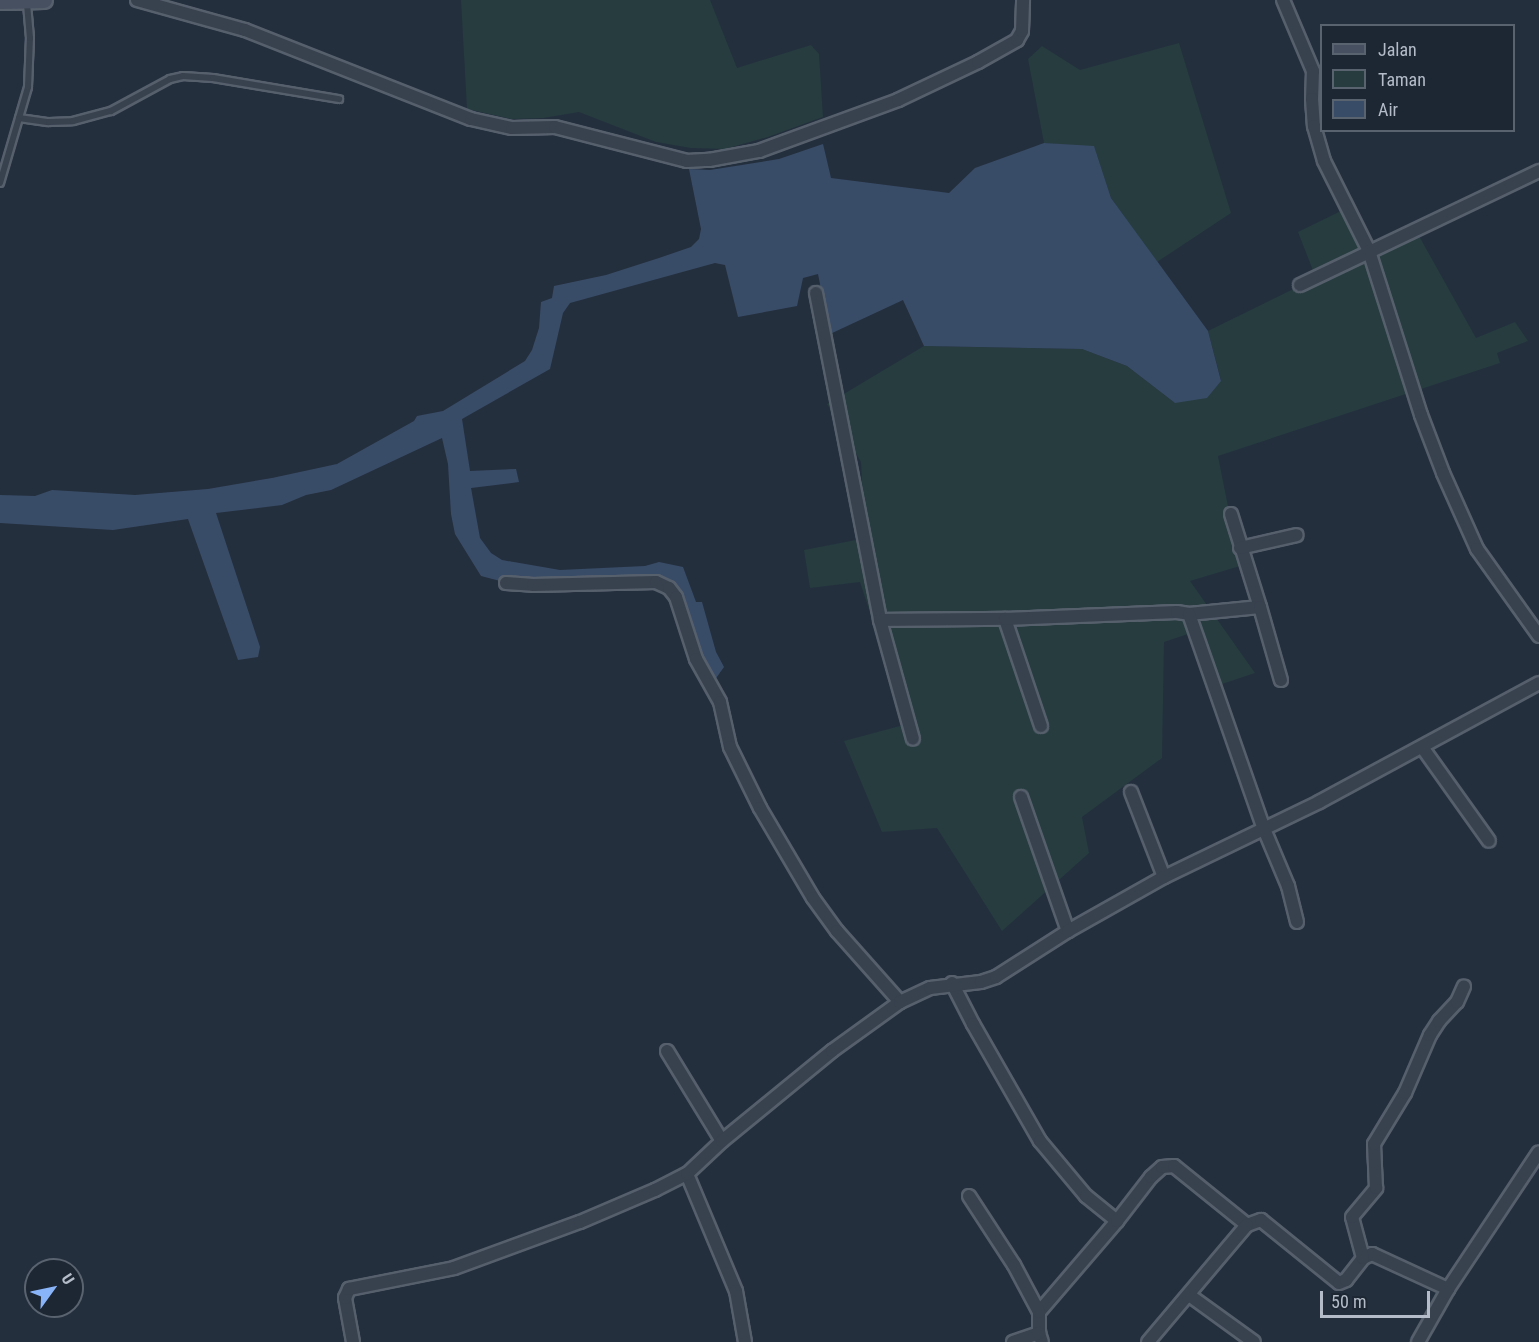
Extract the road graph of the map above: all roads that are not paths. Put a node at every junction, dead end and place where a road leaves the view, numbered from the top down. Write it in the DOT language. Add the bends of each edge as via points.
graph roads {
  1 [pos="137,0"];
  2 [pos="1023,0"];
  3 [pos="1283,0"];
  4 [pos="0,1"];
  5 [pos="35,1"];
  6 [pos="339,99"];
  7 [pos="19,118"];
  8 [pos="1539,171"];
  9 [pos="0,183"];
  10 [pos="1369,251"];
  11 [pos="1299,285"];
  12 [pos="816,293"];
  13 [pos="1231,514"];
  14 [pos="1297,536"];
  15 [pos="1239,548"];
  16 [pos="506,583"];
  17 [pos="1260,607"];
  18 [pos="1190,614"];
  19 [pos="1005,619"];
  20 [pos="880,620"];
  21 [pos="1539,636"];
  22 [pos="1281,680"];
  23 [pos="1539,683"];
  24 [pos="1041,726"];
  25 [pos="913,739"];
  26 [pos="1422,747"];
  27 [pos="1131,792"];
  28 [pos="1021,797"];
  29 [pos="1264,829"];
  30 [pos="1489,841"];
  31 [pos="1164,877"];
  32 [pos="1297,922"];
  33 [pos="1068,931"];
  34 [pos="952,983"];
  35 [pos="1464,986"];
  36 [pos="900,1002"];
  37 [pos="667,1051"];
  38 [pos="722,1141"];
  39 [pos="1539,1154"];
  40 [pos="687,1174"];
  41 [pos="969,1196"];
  42 [pos="1117,1221"];
  43 [pos="1247,1226"];
  44 [pos="1364,1258"];
  45 [pos="1448,1289"];
  46 [pos="1189,1294"];
  47 [pos="1039,1312"];
  48 [pos="1040,1337"];
  49 [pos="353,1342"];
  50 [pos="745,1342"];
  51 [pos="1013,1342"];
  52 [pos="1148,1342"];
  53 [pos="1254,1342"];
  54 [pos="1418,1342"];
  1 -- 2 [label="street" via="245,30 471,119 512,128 555,127 687,161 759,151 898,100 968,67 1017,40 1022,31"];
  3 -- 10 [label="street" via="1313,71 1314,126 1324,161"];
  4 -- 5 [label="street"];
  5 -- 7 [label="lane" via="28,87"];
  6 -- 7 [label="lane" via="183,76 111,111 73,121"];
  7 -- 9 [label="lane"];
  8 -- 10 [label="street"];
  10 -- 11 [label="street"];
  10 -- 21 [label="street" via="1421,415 1464,523 1497,579"];
  12 -- 20 [label="street"];
  13 -- 15 [label="street"];
  14 -- 15 [label="street"];
  15 -- 17 [label="street"];
  16 -- 36 [label="street" via="656,582 669,588 676,597 696,659 720,702 730,747 760,808 813,898"];
  17 -- 18 [label="street"];
  17 -- 22 [label="street"];
  18 -- 19 [label="street"];
  18 -- 29 [label="street"];
  19 -- 20 [label="street"];
  19 -- 24 [label="street"];
  20 -- 25 [label="street"];
  23 -- 26 [label="street"];
  26 -- 29 [label="street"];
  26 -- 30 [label="street"];
  27 -- 31 [label="street"];
  28 -- 33 [label="street"];
  29 -- 31 [label="street"];
  29 -- 32 [label="street" via="1288,886"];
  31 -- 33 [label="street"];
  33 -- 34 [label="street" via="996,977"];
  34 -- 36 [label="street"];
  34 -- 42 [label="street" via="1040,1141 1086,1196"];
  35 -- 44 [label="street" via="1457,1002 1430,1035 1405,1093 1374,1144 1376,1188 1352,1217"];
  36 -- 38 [label="street" via="832,1051"];
  37 -- 38 [label="street"];
  38 -- 40 [label="street"];
  39 -- 45 [label="street"];
  40 -- 49 [label="street" via="580,1222 454,1268 350,1289 345,1298"];
  40 -- 50 [label="street" via="736,1291"];
  41 -- 47 [label="street"];
  42 -- 43 [label="street" via="1151,1177 1167,1165 1174,1166"];
  42 -- 47 [label="street"];
  43 -- 44 [label="street" via="1261,1220 1339,1283"];
  43 -- 46 [label="street"];
  44 -- 45 [label="street" via="1378,1256"];
  45 -- 54 [label="street"];
  46 -- 52 [label="street"];
  46 -- 53 [label="street"];
  47 -- 48 [label="street"];
  48 -- 51 [label="street"];
}
